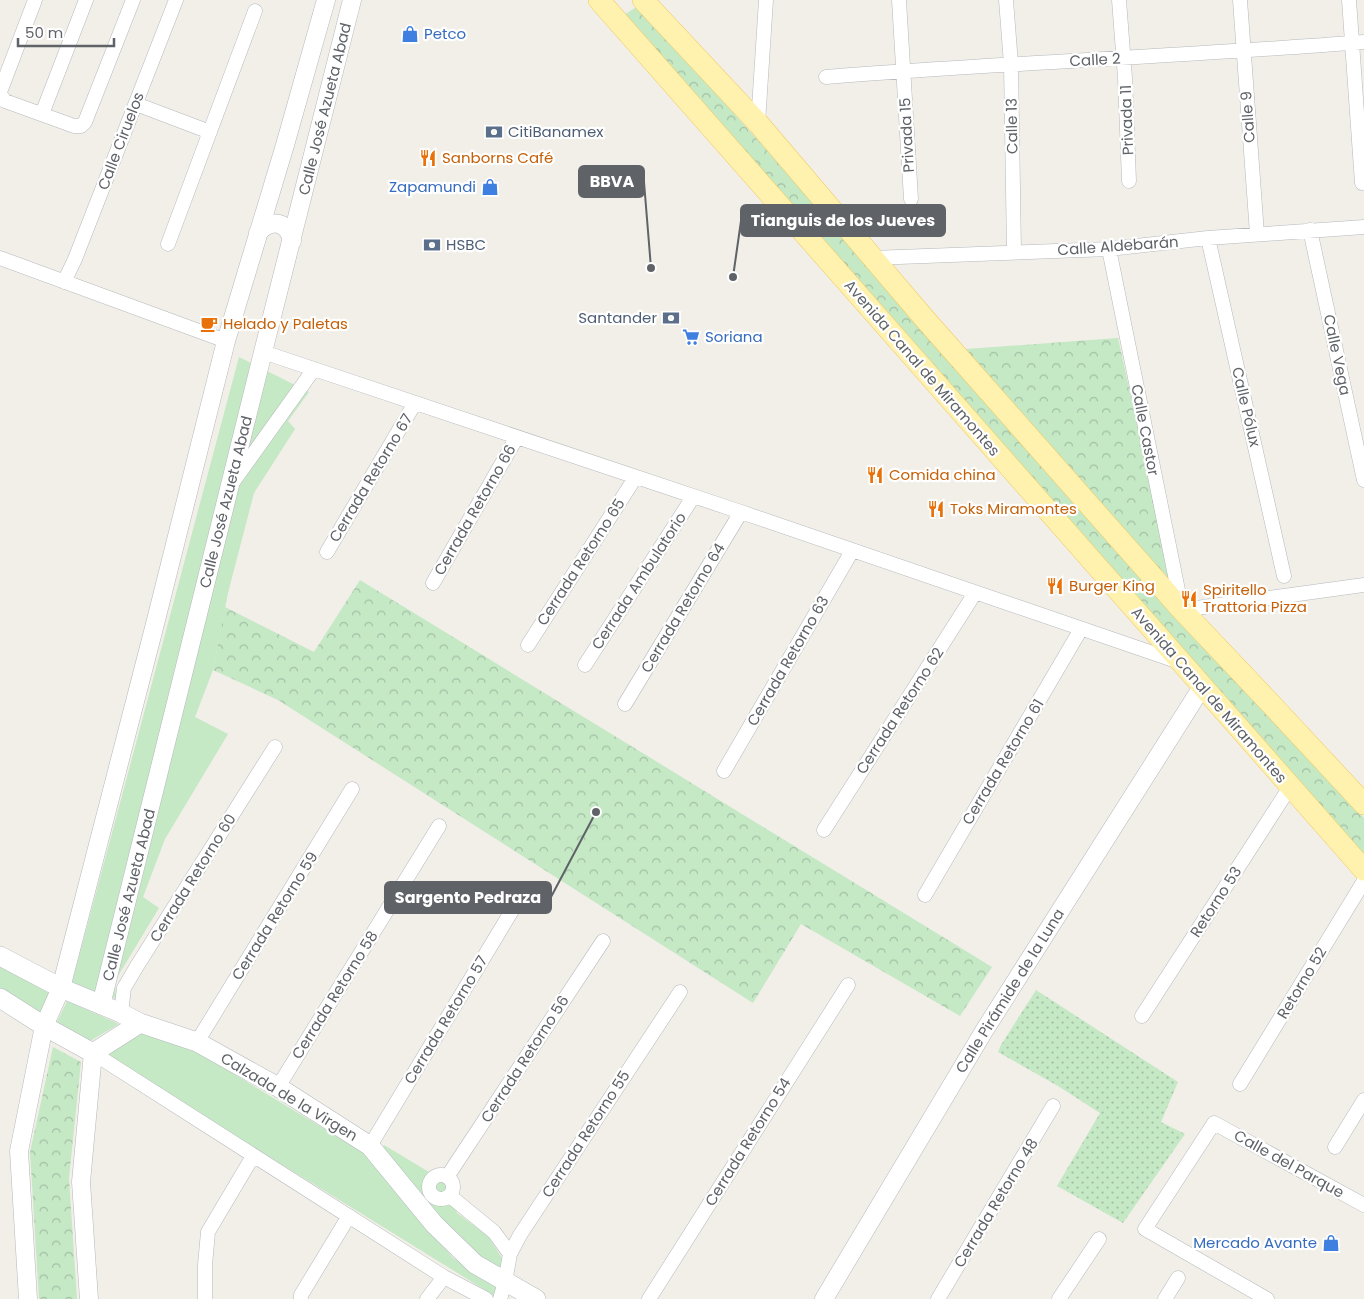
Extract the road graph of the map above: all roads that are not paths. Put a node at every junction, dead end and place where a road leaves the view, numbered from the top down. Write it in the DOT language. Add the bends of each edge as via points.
graph roads {
  1 [pos="35,0"];
  2 [pos="86,0"];
  3 [pos="133,0"];
  4 [pos="176,0"];
  5 [pos="326,0"];
  6 [pos="352,0"];
  7 [pos="599,0"];
  8 [pos="605,0"];
  9 [pos="614,0"];
  10 [pos="624,0"];
  11 [pos="643,0"];
  12 [pos="766,0"];
  13 [pos="899,0"];
  14 [pos="1006,0"];
  15 [pos="1119,0"];
  16 [pos="1240,0"];
  17 [pos="1349,0"];
  18 [pos="255,11"];
  19 [pos="618,21"];
  20 [pos="1358,42"];
  21 [pos="1243,51"];
  22 [pos="1123,58"];
  23 [pos="1011,64"];
  24 [pos="904,71"];
  25 [pos="826,77"];
  26 [pos="0,93"];
  27 [pos="136,104"];
  28 [pos="42,114"];
  29 [pos="758,124"];
  30 [pos="210,132"];
  31 [pos="285,145"];
  32 [pos="314,152"];
  33 [pos="1129,181"];
  34 [pos="1362,183"];
  35 [pos="911,199"];
  36 [pos="1364,227"];
  37 [pos="1310,230"];
  38 [pos="258,233"];
  39 [pos="1257,234"];
  40 [pos="1208,238"];
  41 [pos="292,241"];
  42 [pos="168,244"];
  43 [pos="1109,249"];
  44 [pos="1014,252"];
  45 [pos="0,258"];
  46 [pos="872,258"];
  47 [pos="64,282"];
  48 [pos="226,341"];
  49 [pos="263,352"];
  50 [pos="314,369"];
  51 [pos="415,403"];
  52 [pos="517,437"];
  53 [pos="635,478"];
  54 [pos="1364,480"];
  55 [pos="230,486"];
  56 [pos="694,496"];
  57 [pos="741,512"];
  58 [pos="852,551"];
  59 [pos="327,552"];
  60 [pos="1284,576"];
  61 [pos="433,583"];
  62 [pos="1364,585"];
  63 [pos="975,593"];
  64 [pos="1182,610"];
  65 [pos="1081,629"];
  66 [pos="528,645"];
  67 [pos="1180,662"];
  68 [pos="585,665"];
  69 [pos="1202,687"];
  70 [pos="625,704"];
  71 [pos="275,747"];
  72 [pos="724,771"];
  73 [pos="1290,787"];
  74 [pos="352,790"];
  75 [pos="1364,804"];
  76 [pos="439,826"];
  77 [pos="824,830"];
  78 [pos="1364,870"];
  79 [pos="1364,881"];
  80 [pos="522,894"];
  81 [pos="924,895"];
  82 [pos="603,941"];
  83 [pos="0,956"];
  84 [pos="848,985"];
  85 [pos="61,988"];
  86 [pos="680,992"];
  87 [pos="0,998"];
  88 [pos="102,1005"];
  89 [pos="121,1012"];
  90 [pos="1142,1016"];
  91 [pos="140,1023"];
  92 [pos="44,1026"];
  93 [pos="197,1042"];
  94 [pos="93,1053"];
  95 [pos="1240,1084"];
  96 [pos="278,1087"];
  97 [pos="1364,1100"];
  98 [pos="1053,1106"];
  99 [pos="370,1146"];
  100 [pos="1335,1147"];
  101 [pos="253,1156"];
  102 [pos="447,1177"];
  103 [pos="450,1196"];
  104 [pos="1364,1205"];
  105 [pos="349,1216"];
  106 [pos="1099,1239"];
  107 [pos="510,1254"];
  108 [pos="444,1277"];
  109 [pos="1178,1278"];
  110 [pos="503,1290"];
  111 [pos="28,1299"];
  112 [pos="89,1299"];
  113 [pos="206,1299"];
  114 [pos="301,1299"];
  115 [pos="427,1299"];
  116 [pos="486,1299"];
  117 [pos="536,1299"];
  118 [pos="649,1299"];
  119 [pos="824,1299"];
  120 [pos="938,1299"];
  121 [pos="1059,1299"];
  122 [pos="1165,1299"];
  123 [pos="1267,1299"];
  1 -- 26 [label="street"];
  2 -- 28 [label="street"];
  3 -- 28 [label="street" via="81,126"];
  4 -- 27 [label="street, Calle Ciruelos"];
  5 -- 31 [label="street, Calle José Azueta Abad"];
  6 -- 32 [label="street, Calle José Azueta Abad"];
  7 -- 19 [label="main road, Avenida Canal de Miramontes"];
  8 -- 9 [label="main road"];
  10 -- 19 [label="main road" via="618,6"];
  11 -- 29 [label="main road"];
  12 -- 29 [label="street"];
  13 -- 24 [label="street, Privada 15"];
  14 -- 23 [label="street, Calle 13"];
  15 -- 22 [label="street, Privada 11"];
  16 -- 21 [label="street, Calle 9"];
  17 -- 20 [label="street"];
  18 -- 30 [label="street"];
  19 -- 67 [label="main road, Avenida Canal de Miramontes"];
  20 -- 21 [label="street, Calle 2"];
  20 -- 34 [label="street"];
  21 -- 22 [label="street, Calle 2"];
  21 -- 39 [label="street, Calle 9"];
  22 -- 23 [label="street, Calle 2"];
  22 -- 33 [label="street, Privada 11"];
  23 -- 24 [label="street, Calle 2"];
  23 -- 44 [label="street, Calle 13"];
  24 -- 25 [label="street, Calle 2"];
  24 -- 35 [label="street, Privada 15"];
  26 -- 28 [label="street" via="5,101"];
  27 -- 30 [label="street"];
  27 -- 47 [label="street, Calle Ciruelos"];
  29 -- 46 [label="main road"];
  30 -- 42 [label="street"];
  31 -- 32 [label="street" via="288,157 293,161 306,161"];
  31 -- 38 [label="street, Calle José Azueta Abad"];
  32 -- 41 [label="street, Calle José Azueta Abad"];
  36 -- 37 [label="street, Calle Aldebarán"];
  37 -- 39 [label="street, Calle Aldebarán"];
  37 -- 54 [label="street, Calle Vega"];
  38 -- 41 [label="street" via="263,227 278,224 290,233"];
  38 -- 48 [label="street, Calle José Azueta Abad"];
  39 -- 40 [label="street, Calle Aldebarán"];
  40 -- 43 [label="street, Calle Aldebarán"];
  40 -- 60 [label="street, Calle Pólux"];
  41 -- 49 [label="street, Calle José Azueta Abad"];
  43 -- 44 [label="street, Calle Aldebarán"];
  43 -- 64 [label="street, Calle Castor"];
  44 -- 46 [label="street, Calle Aldebarán"];
  45 -- 47 [label="street"];
  46 -- 64 [label="main road"];
  47 -- 48 [label="street"];
  48 -- 85 [label="street, Calle José Azueta Abad"];
  49 -- 50 [label="street"];
  49 -- 55 [label="street, Calle José Azueta Abad"];
  50 -- 51 [label="street"];
  50 -- 55 [label="street"];
  51 -- 52 [label="street"];
  51 -- 59 [label="street, Cerrada Retorno 67"];
  52 -- 53 [label="street"];
  52 -- 61 [label="street, Cerrada Retorno 66"];
  53 -- 56 [label="street"];
  53 -- 66 [label="street, Cerrada Retorno 65"];
  55 -- 88 [label="street, Calle José Azueta Abad"];
  56 -- 57 [label="street"];
  56 -- 68 [label="street, Cerrada Ambulatorio"];
  57 -- 58 [label="street"];
  57 -- 70 [label="street, Cerrada Retorno 64"];
  58 -- 63 [label="street"];
  58 -- 72 [label="street, Cerrada Retorno 63"];
  62 -- 64 [label="street"];
  63 -- 65 [label="street"];
  63 -- 77 [label="street, Cerrada Retorno 62"];
  64 -- 75 [label="main road"];
  65 -- 67 [label="street"];
  65 -- 81 [label="street, Cerrada Retorno 61"];
  67 -- 69 [label="main road, Avenida Canal de Miramontes"];
  69 -- 73 [label="main road, Avenida Canal de Miramontes"];
  69 -- 119 [label="street, Calle Pirámide de la Luna" via="984,1031"];
  71 -- 89 [label="street, Cerrada Retorno 60" via="124,988"];
  73 -- 78 [label="main road, Avenida Canal de Miramontes"];
  73 -- 90 [label="street, Retorno 53"];
  74 -- 93 [label="street, Cerrada Retorno 59"];
  76 -- 96 [label="street, Cerrada Retorno 58"];
  79 -- 95 [label="street, Retorno 52"];
  80 -- 99 [label="street, Cerrada Retorno 57"];
  82 -- 102 [label="street, Cerrada Retorno 56"];
  83 -- 85 [label="main road, Calzada de la Virgen"];
  84 -- 118 [label="street, Cerrada Retorno 54"];
  85 -- 88 [label="main road, Calzada de la Virgen"];
  85 -- 92 [label="street, Calle José Azueta Abad"];
  86 -- 107 [label="street, Cerrada Retorno 55"];
  87 -- 92 [label="main road"];
  88 -- 89 [label="main road, Calzada de la Virgen"];
  89 -- 91 [label="main road, Calzada de la Virgen"];
  91 -- 93 [label="main road, Calzada de la Virgen"];
  91 -- 94 [label="main road"];
  92 -- 94 [label="main road"];
  92 -- 111 [label="street, Calle José Azueta Abad" via="20,1151"];
  93 -- 96 [label="main road, Calzada de la Virgen"];
  94 -- 101 [label="street"];
  94 -- 112 [label="street" via="81,1182"];
  96 -- 99 [label="main road, Calzada de la Virgen"];
  97 -- 100 [label="street"];
  98 -- 120 [label="street, Cerrada Retorno 48"];
  99 -- 110 [label="main road, Calzada de la Virgen" via="434,1224"];
  101 -- 105 [label="street"];
  101 -- 113 [label="street" via="208,1232"];
  102 -- 103 [label="street" via="453,1186"];
  102 -- 103 [label="street" via="432,1178 428,1189 434,1198 440,1200"];
  103 -- 107 [label="street" via="494,1232"];
  104 -- 123 [label="street, Calle del Parque" via="1214,1122 1145,1229"];
  105 -- 108 [label="street"];
  105 -- 114 [label="street"];
  106 -- 121 [label="street"];
  107 -- 110 [label="street, Cerrada Retorno 55"];
  108 -- 115 [label="street"];
  108 -- 116 [label="street"];
  109 -- 122 [label="street"];
  110 -- 117 [label="main road, Calzada de la Virgen"];
}
